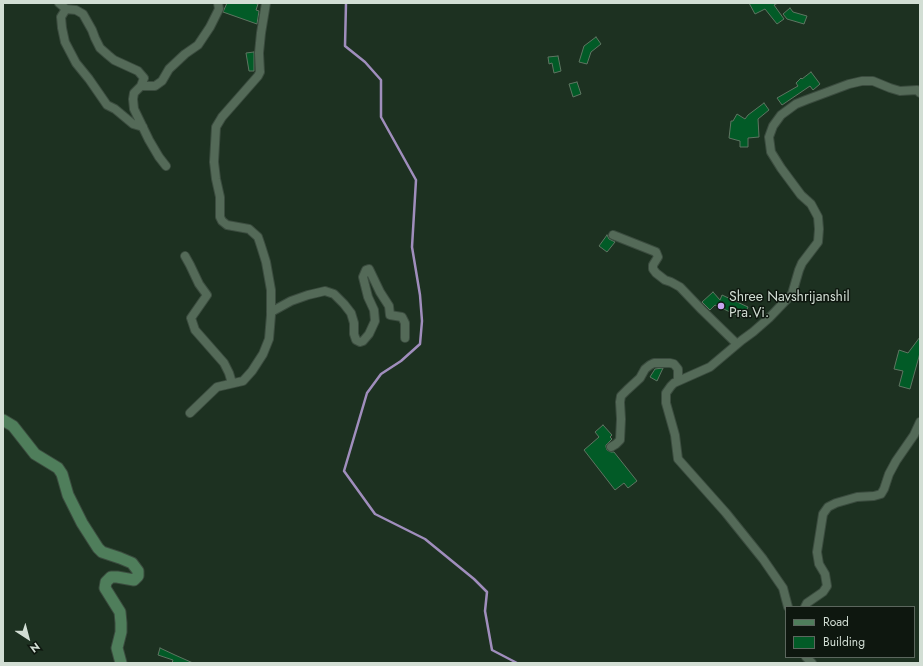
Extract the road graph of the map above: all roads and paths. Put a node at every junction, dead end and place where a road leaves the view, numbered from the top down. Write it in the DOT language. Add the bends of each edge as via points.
graph roads {
  1 [pos="59,3"];
  2 [pos="218,3"];
  3 [pos="266,3"];
  4 [pos="66,9"];
  5 [pos="141,86"];
  6 [pos="920,93"];
  7 [pos="143,127"];
  8 [pos="166,166"];
  9 [pos="613,236"];
  10 [pos="185,256"];
  11 [pos="271,312"];
  12 [pos="405,338"];
  13 [pos="737,344"];
  14 [pos="678,382"];
  15 [pos="232,383"];
  16 [pos="190,413"];
  17 [pos="3,420"];
  18 [pos="920,422"];
  19 [pos="611,447"];
  20 [pos="788,606"];
  21 [pos="806,606"];
  22 [pos="121,663"];
  1 -- 4 [label="street"];
  2 -- 5 [label="street" via="219,10 198,45 169,68 162,81 155,86"];
  3 -- 11 [label="street" via="259,53 260,72 216,126 214,162 222,221 228,225 249,229 258,237 271,290"];
  4 -- 5 [label="street" via="83,14 100,48 114,60 138,72 144,78"];
  4 -- 7 [label="street" via="61,17 62,28 65,42 76,63 107,104 133,124"];
  5 -- 7 [label="street" via="134,93 133,99 134,108"];
  6 -- 13 [label="street" via="917,90 900,91 874,81 862,81 796,104 781,115 769,137 771,152 818,216 818,242 802,263 792,294 769,318"];
  7 -- 8 [label="street"];
  9 -- 13 [label="street" via="656,252 658,257 653,265 656,273 680,287"];
  10 -- 15 [label="street" via="207,295 191,318 196,330 224,363"];
  11 -- 12 [label="street" via="291,301 308,296 325,292 334,294 351,314 356,340 363,341 375,321 363,277 366,270 369,270 389,306 390,315 402,317 405,323"];
  11 -- 15 [label="street" via="269,339 263,354 243,381"];
  13 -- 14 [label="street" via="710,367"];
  14 -- 19 [label="street" via="678,369 674,364 654,363 645,369 640,378 621,396 620,440"];
  14 -- 20 [label="street" via="666,393 666,403 675,435 678,459 726,512 763,559 783,588"];
  15 -- 16 [label="street" via="217,387"];
  17 -- 22 [label="street" via="13,426 35,454 58,468 71,502 98,548 102,552 132,563 138,572 134,580 117,577 106,582 105,588 120,612 122,623 116,648"];
  18 -- 21 [label="street" via="896,461 881,494 836,503 828,506 823,514 817,552 827,586"];
}
